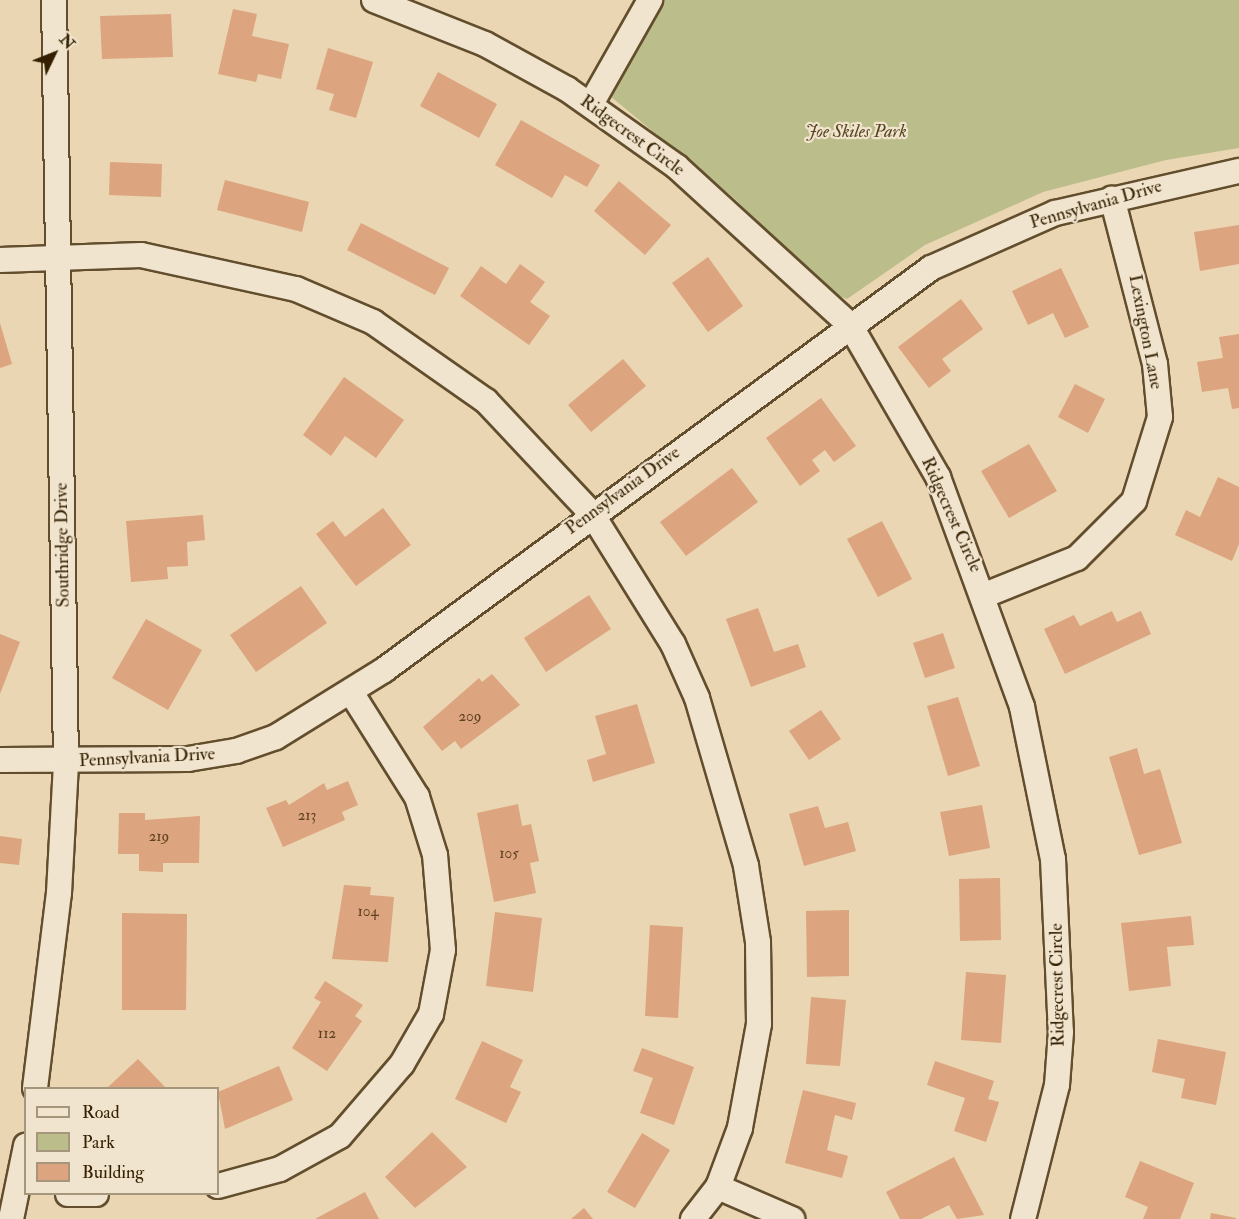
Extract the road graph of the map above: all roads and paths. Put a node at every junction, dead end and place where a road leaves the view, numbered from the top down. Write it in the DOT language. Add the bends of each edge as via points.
graph roads {
  1 [pos="54,0"];
  2 [pos="374,0"];
  3 [pos="650,0"];
  4 [pos="591,104"];
  5 [pos="1239,171"];
  6 [pos="1112,198"];
  7 [pos="58,254"];
  8 [pos="0,260"];
  9 [pos="850,325"];
  10 [pos="592,513"];
  11 [pos="985,595"];
  12 [pos="351,692"];
  13 [pos="0,759"];
  14 [pos="66,762"];
  15 [pos="35,1087"];
  16 [pos="24,1153"];
  17 [pos="219,1186"];
  18 [pos="718,1186"];
  19 [pos="14,1187"];
  20 [pos="12,1219"];
  21 [pos="693,1219"];
  22 [pos="792,1219"];
  23 [pos="1023,1219"];
  1 -- 7 [label="street, Southridge Drive"];
  2 -- 4 [label="street, Ridgecrest Circle" via="485,44"];
  3 -- 4 [label="street"];
  4 -- 9 [label="street, Ridgecrest Circle" via="676,167"];
  5 -- 6 [label="street, Pennsylvania Drive"];
  6 -- 9 [label="street, Pennsylvania Drive" via="983,243 932,268"];
  6 -- 11 [label="street, Lexington Lane" via="1155,364 1160,417 1134,501 1077,558"];
  7 -- 8 [label="street"];
  7 -- 10 [label="street" via="141,255 214,267 296,289 373,322 486,401"];
  7 -- 14 [label="street, Southridge Drive"];
  9 -- 10 [label="street, Pennsylvania Drive"];
  9 -- 11 [label="street, Ridgecrest Circle" via="938,477"];
  10 -- 12 [label="street, Pennsylvania Drive"];
  10 -- 18 [label="street" via="673,644 697,698 746,866 758,942 759,1024 740,1128"];
  11 -- 23 [label="street, Ridgecrest Circle" via="1022,707 1043,796 1057,926 1061,1032 1057,1085"];
  12 -- 14 [label="street, Pennsylvania Drive" via="276,736 236,752 188,759"];
  12 -- 17 [label="street" via="417,797 435,855 443,950 431,1014 402,1064 340,1136 280,1169"];
  13 -- 14 [label="street, Pennsylvania Drive"];
  14 -- 15 [label="street, Southridge Drive" via="59,893"];
  16 -- 19 [label="street"];
  18 -- 21 [label="street"];
  18 -- 22 [label="street"];
  19 -- 20 [label="street"];
}
